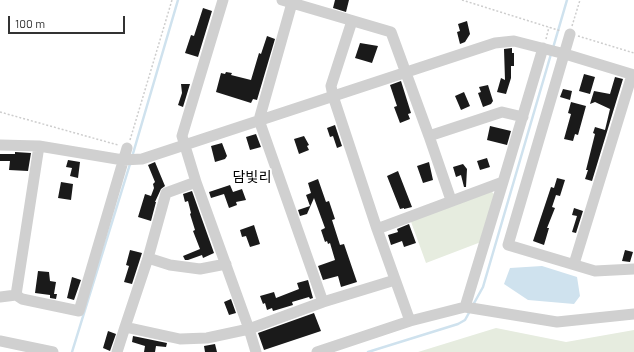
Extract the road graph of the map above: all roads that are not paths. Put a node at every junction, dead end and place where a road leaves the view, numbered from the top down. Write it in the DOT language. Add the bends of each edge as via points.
graph roads {
  1 [pos="223,0"];
  2 [pos="287,2"];
  3 [pos="352,21"];
  4 [pos="570,34"];
  5 [pos="543,48"];
  6 [pos="565,54"];
  7 [pos="406,71"];
  8 [pos="633,75"];
  9 [pos="333,96"];
  10 [pos="523,117"];
  11 [pos="259,120"];
  12 [pos="429,136"];
  13 [pos="0,144"];
  14 [pos="184,145"];
  15 [pos="39,146"];
  16 [pos="127,148"];
  17 [pos="123,160"];
  18 [pos="196,182"];
  19 [pos="503,182"];
  20 [pos="451,200"];
  21 [pos="377,229"];
  22 [pos="148,258"];
  23 [pos="226,264"];
  24 [pos="574,264"];
  25 [pos="634,269"];
  26 [pos="395,280"];
  27 [pos="16,295"];
  28 [pos="0,297"];
  29 [pos="323,302"];
  30 [pos="465,307"];
  31 [pos="634,314"];
  32 [pos="410,320"];
  33 [pos="125,327"];
  34 [pos="249,329"];
  35 [pos="0,341"];
  36 [pos="53,352"];
  37 [pos="117,352"];
  38 [pos="256,352"];
  39 [pos="317,352"];
  1 -- 14 [label="street" via="182,136"];
  2 -- 3 [label="street"];
  2 -- 11 [label="street"];
  3 -- 7 [label="street" via="391,32"];
  3 -- 9 [label="street" via="331,86"];
  4 -- 6 [label="street"];
  5 -- 6 [label="street"];
  5 -- 7 [label="street" via="514,41 494,42"];
  5 -- 10 [label="street"];
  6 -- 8 [label="street"];
  6 -- 24 [label="street" via="508,245"];
  7 -- 9 [label="street"];
  7 -- 12 [label="street"];
  8 -- 24 [label="street"];
  9 -- 11 [label="street"];
  9 -- 21 [label="street"];
  10 -- 12 [label="street" via="502,112"];
  10 -- 19 [label="street"];
  11 -- 14 [label="street"];
  11 -- 29 [label="street"];
  12 -- 20 [label="street"];
  13 -- 15 [label="street"];
  14 -- 17 [label="street" via="142,159"];
  14 -- 18 [label="street"];
  15 -- 17 [label="street"];
  15 -- 27 [label="street"];
  16 -- 17 [label="street"];
  17 -- 27 [label="street" via="79,311 22,299"];
  18 -- 22 [label="street" via="166,193"];
  18 -- 23 [label="street"];
  19 -- 20 [label="street"];
  19 -- 30 [label="street"];
  20 -- 21 [label="street"];
  21 -- 26 [label="street"];
  22 -- 23 [label="street" via="170,266 200,269"];
  22 -- 33 [label="street"];
  23 -- 34 [label="street"];
  24 -- 25 [label="street" via="595,271"];
  26 -- 29 [label="street"];
  26 -- 32 [label="street"];
  27 -- 28 [label="street"];
  29 -- 34 [label="street"];
  30 -- 31 [label="street" via="557,322"];
  30 -- 32 [label="street"];
  32 -- 39 [label="street"];
  33 -- 34 [label="street" via="180,339 208,338"];
  33 -- 37 [label="street"];
  34 -- 38 [label="street"];
  35 -- 36 [label="street"];
}
